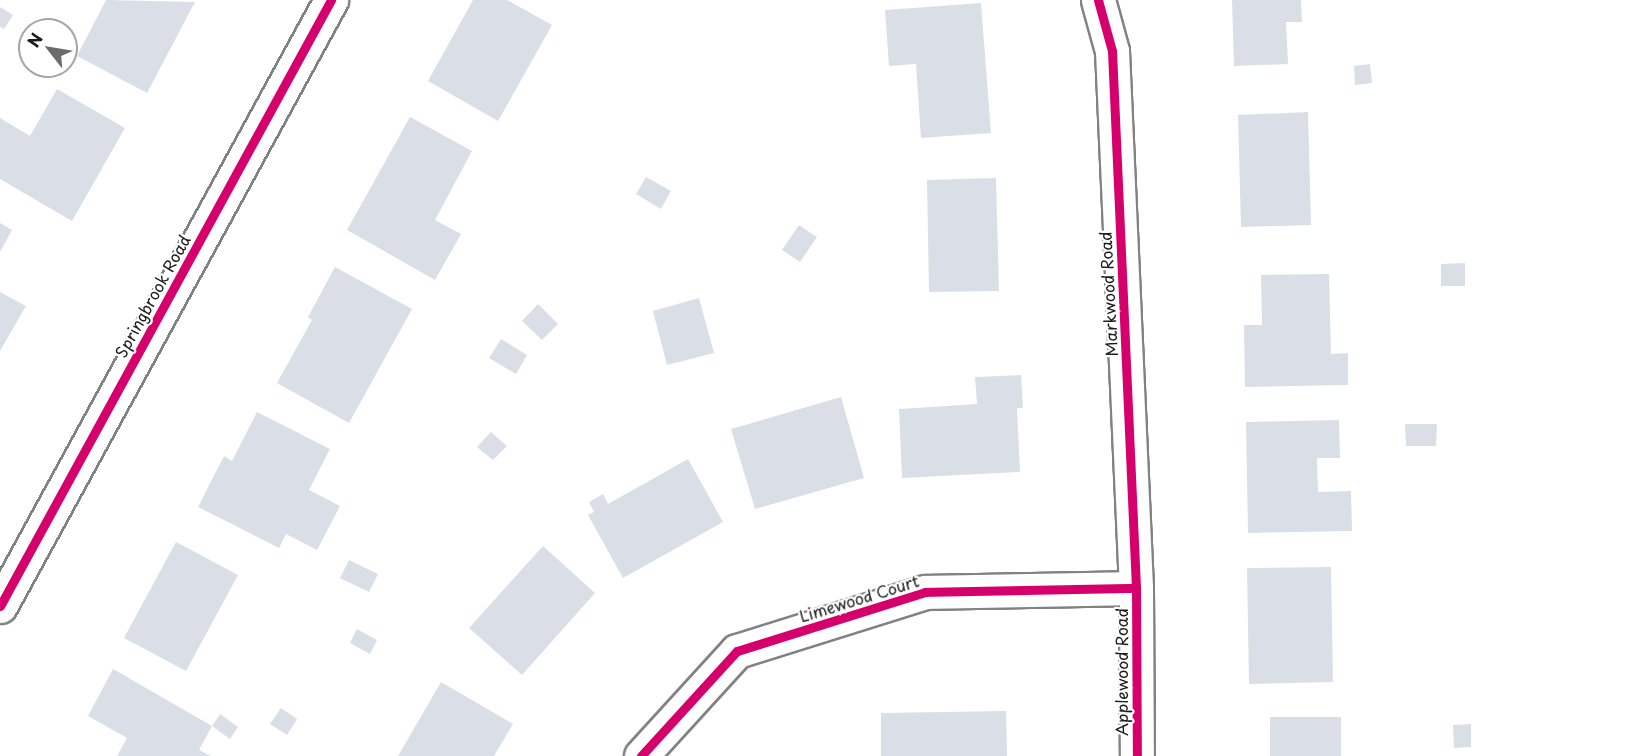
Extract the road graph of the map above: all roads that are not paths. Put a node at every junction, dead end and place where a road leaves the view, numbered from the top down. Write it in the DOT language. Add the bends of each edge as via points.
graph roads {
  1 [pos="331,0"];
  2 [pos="1098,0"];
  3 [pos="1136,588"];
  4 [pos="0,606"];
  5 [pos="641,756"];
  6 [pos="1137,756"];
  1 -- 4 [label="street, Springbrook Road"];
  2 -- 3 [label="street, Markwood Road" via="1112,51"];
  3 -- 5 [label="street, Limewood Court" via="925,592 737,651"];
  3 -- 6 [label="street, Applewood Road"];
}
